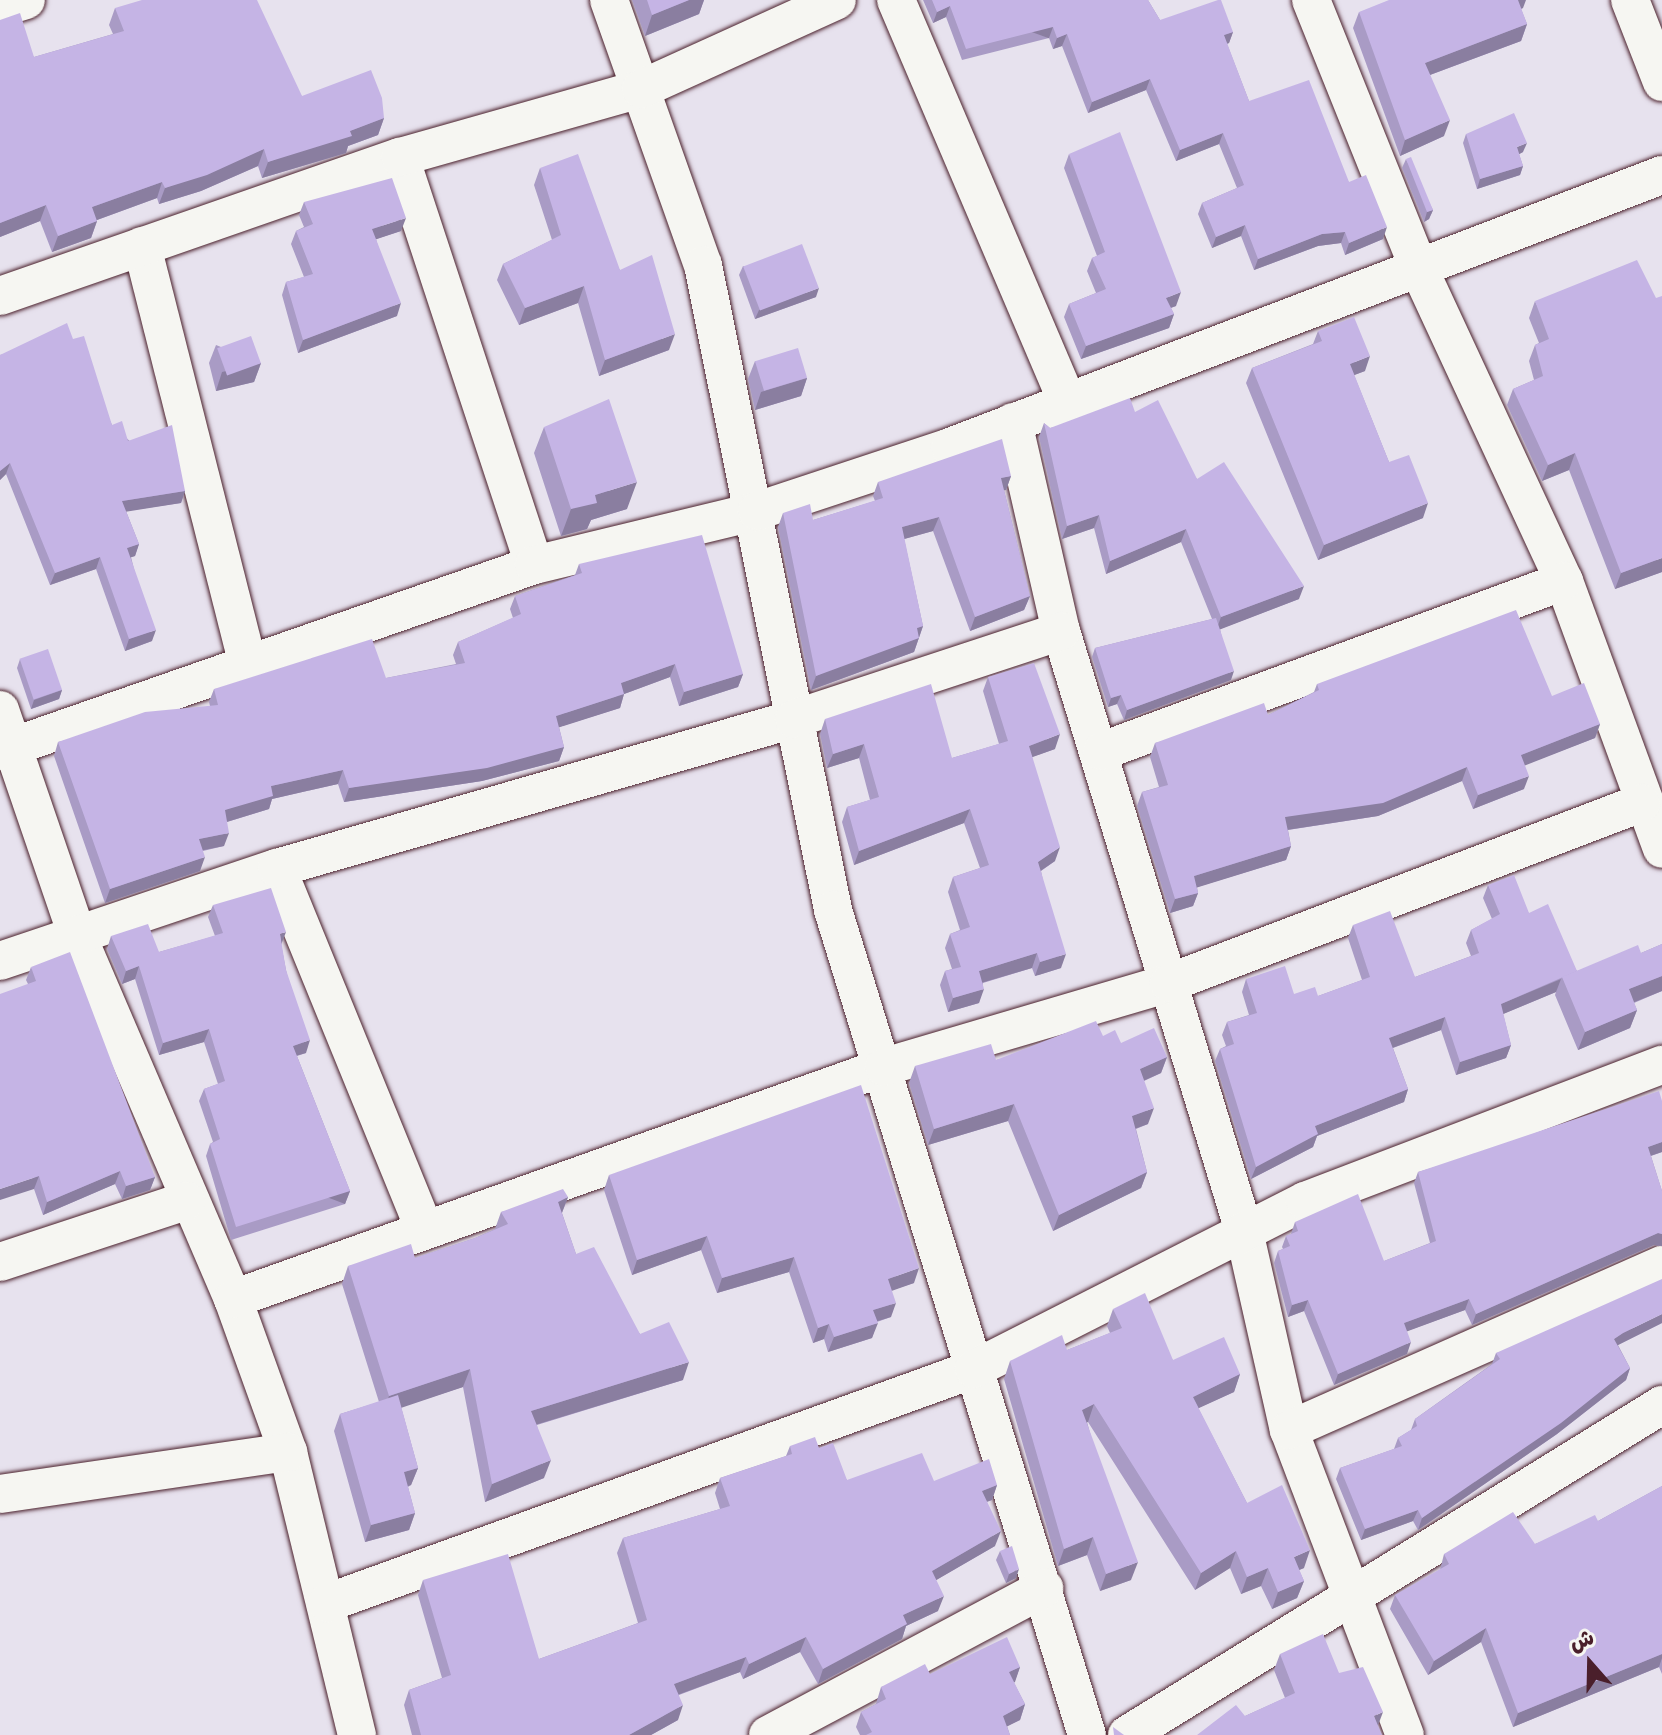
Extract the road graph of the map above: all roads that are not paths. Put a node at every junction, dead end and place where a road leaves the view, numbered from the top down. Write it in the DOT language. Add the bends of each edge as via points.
graph roads {
  1 [pos="26,0"];
  2 [pos="609,0"];
  3 [pos="837,0"];
  4 [pos="896,0"];
  5 [pos="1311,0"];
  6 [pos="1630,0"];
  7 [pos="0,8"];
  8 [pos="1662,82"];
  9 [pos="641,89"];
  10 [pos="400,157"];
  11 [pos="1662,175"];
  12 [pos="142,246"];
  13 [pos="1420,271"];
  14 [pos="0,296"];
  15 [pos="1069,405"];
  16 [pos="1013,422"];
  17 [pos="757,511"];
  18 [pos="534,565"];
  19 [pos="1564,581"];
  20 [pos="1061,631"];
  21 [pos="248,664"];
  22 [pos="0,710"];
  23 [pos="794,719"];
  24 [pos="7,749"];
  25 [pos="1102,751"];
  26 [pos="1641,803"];
  27 [pos="1662,849"];
  28 [pos="277,868"];
  29 [pos="77,935"];
  30 [pos="0,961"];
  31 [pos="1169,983"];
  32 [pos="1662,1065"];
  33 [pos="884,1067"];
  34 [pos="186,1201"];
  35 [pos="425,1230"];
  36 [pos="1244,1231"];
  37 [pos="0,1262"];
  38 [pos="1662,1265"];
  39 [pos="233,1299"];
  40 [pos="974,1369"];
  41 [pos="1662,1405"];
  42 [pos="1289,1430"];
  43 [pos="288,1452"];
  44 [pos="0,1494"];
  45 [pos="1044,1588"];
  46 [pos="1353,1597"];
  47 [pos="327,1603"];
  48 [pos="357,1735"];
  49 [pos="768,1735"];
  50 [pos="1087,1735"];
  51 [pos="1127,1735"];
  52 [pos="1405,1735"];
  1 -- 7 [label="street"];
  2 -- 9 [label="street"];
  3 -- 9 [label="street"];
  4 -- 15 [label="street"];
  5 -- 13 [label="street"];
  6 -- 8 [label="street"];
  9 -- 10 [label="street"];
  9 -- 17 [label="street" via="703,265"];
  10 -- 12 [label="street"];
  10 -- 18 [label="street"];
  11 -- 13 [label="street"];
  12 -- 14 [label="street"];
  12 -- 21 [label="street"];
  13 -- 15 [label="street"];
  13 -- 19 [label="street"];
  15 -- 16 [label="street"];
  16 -- 17 [label="street"];
  16 -- 20 [label="street"];
  17 -- 18 [label="street"];
  17 -- 23 [label="street"];
  18 -- 21 [label="street"];
  19 -- 25 [label="street"];
  19 -- 26 [label="street"];
  20 -- 23 [label="street"];
  20 -- 25 [label="street"];
  21 -- 24 [label="street"];
  22 -- 24 [label="street"];
  23 -- 28 [label="street"];
  23 -- 33 [label="street" via="833,910"];
  24 -- 29 [label="street"];
  25 -- 31 [label="street"];
  26 -- 27 [label="street"];
  26 -- 31 [label="street"];
  28 -- 29 [label="street"];
  28 -- 35 [label="street"];
  29 -- 30 [label="street"];
  29 -- 34 [label="street"];
  31 -- 33 [label="street"];
  31 -- 36 [label="street"];
  32 -- 36 [label="street" via="1305,1201"];
  33 -- 35 [label="street"];
  33 -- 40 [label="street"];
  34 -- 37 [label="street"];
  34 -- 39 [label="street"];
  35 -- 39 [label="street"];
  36 -- 40 [label="street"];
  36 -- 42 [label="street"];
  38 -- 42 [label="street"];
  39 -- 43 [label="street"];
  40 -- 45 [label="street"];
  40 -- 47 [label="street"];
  41 -- 46 [label="street"];
  42 -- 46 [label="street"];
  43 -- 44 [label="street"];
  43 -- 47 [label="street"];
  45 -- 49 [label="street"];
  45 -- 50 [label="street"];
  46 -- 51 [label="street"];
  46 -- 52 [label="street"];
  47 -- 48 [label="street"];
}
